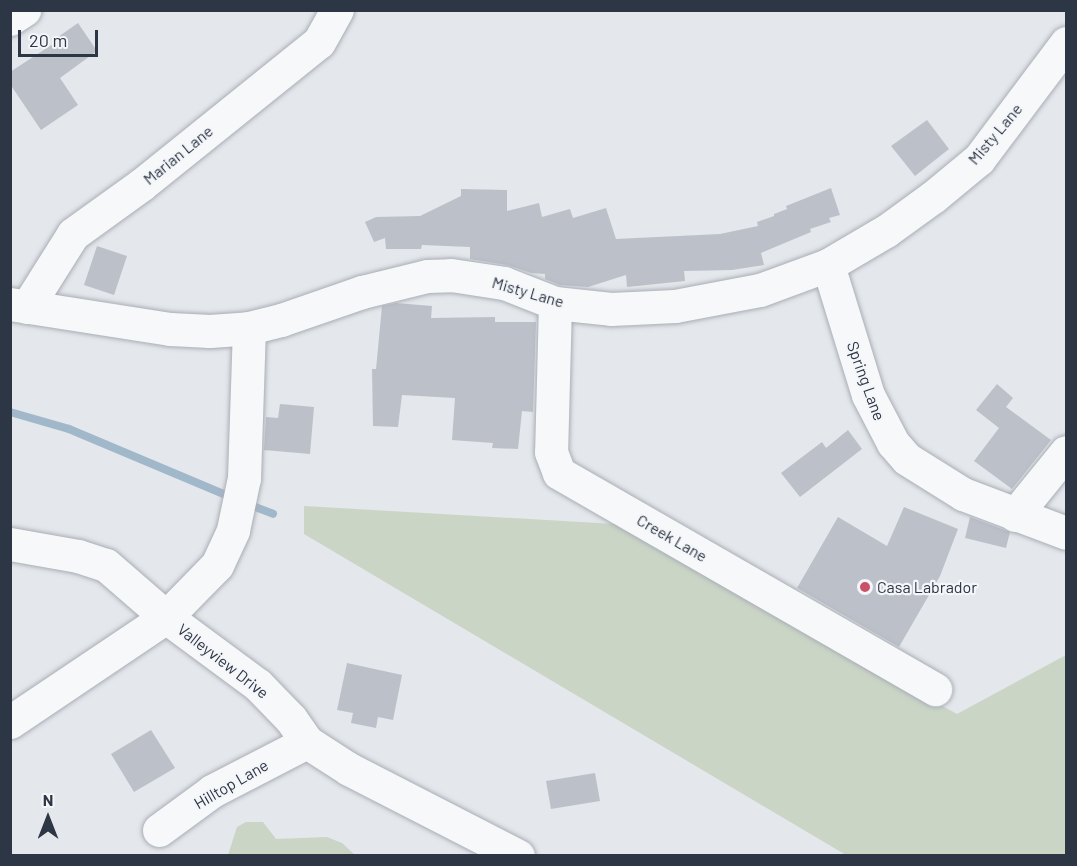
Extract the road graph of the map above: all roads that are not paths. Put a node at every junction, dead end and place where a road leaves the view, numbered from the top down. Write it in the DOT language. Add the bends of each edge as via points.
graph roads {
  1 [pos="24,10"];
  2 [pos="337,10"];
  3 [pos="10,19"];
  4 [pos="1066,43"];
  5 [pos="828,265"];
  6 [pos="555,303"];
  7 [pos="19,306"];
  8 [pos="249,328"];
  9 [pos="1066,452"];
  10 [pos="1015,515"];
  11 [pos="1066,533"];
  12 [pos="10,544"];
  13 [pos="166,617"];
  14 [pos="935,689"];
  15 [pos="10,722"];
  16 [pos="307,742"];
  17 [pos="159,830"];
  18 [pos="518,855"];
  1 -- 3 [label="street"];
  2 -- 7 [label="street, Marian Lane" via="319,42 141,185 73,234"];
  4 -- 5 [label="street, Misty Lane" via="979,159 886,231"];
  5 -- 6 [label="street, Misty Lane" via="760,290 675,306 611,309"];
  5 -- 10 [label="street, Spring Lane" via="868,395 893,443 907,459 963,494"];
  6 -- 8 [label="street, Misty Lane" via="504,283 427,276"];
  6 -- 14 [label="street, Creek Lane" via="551,440 553,462 559,473"];
  7 -- 8 [label="street, Misty Lane" via="170,329"];
  8 -- 13 [label="street" via="244,478 233,530 217,565"];
  9 -- 10 [label="street"];
  10 -- 11 [label="street, Spring Lane"];
  12 -- 13 [label="street, Valleyview Drive" via="94,560"];
  13 -- 15 [label="street"];
  13 -- 16 [label="street, Valleyview Drive" via="258,686 291,719"];
  16 -- 17 [label="street, Hilltop Lane" via="213,791"];
  16 -- 18 [label="street, Valleyview Drive" via="349,769"];
}
